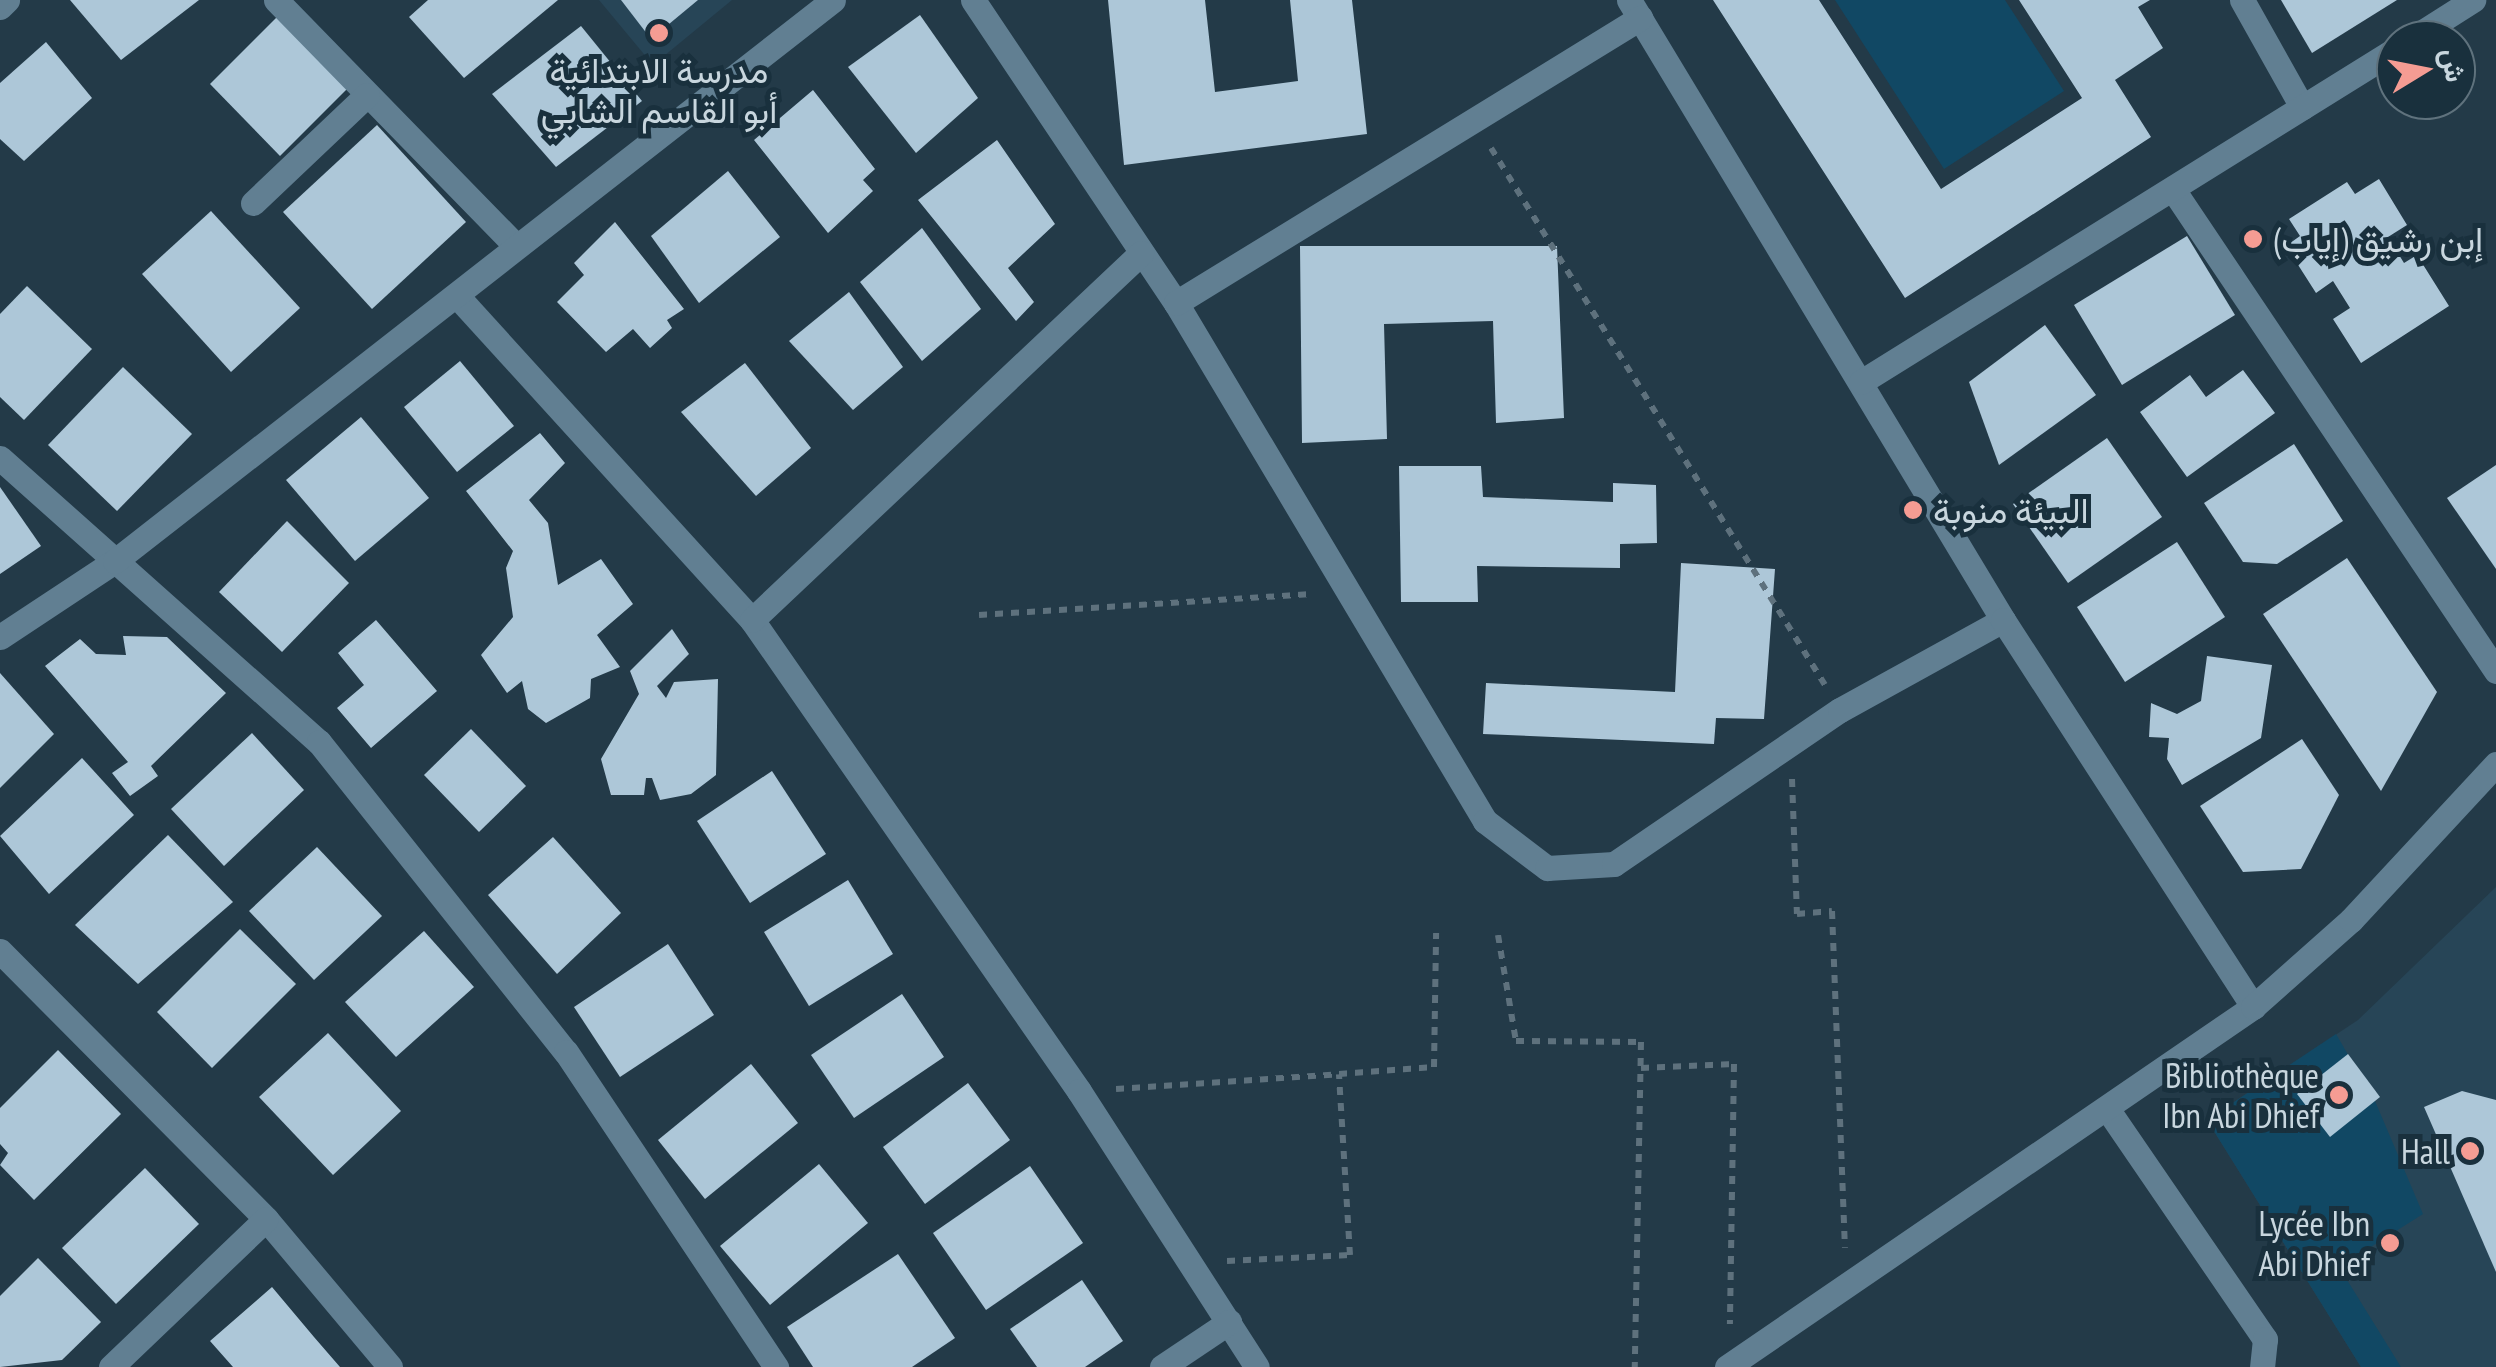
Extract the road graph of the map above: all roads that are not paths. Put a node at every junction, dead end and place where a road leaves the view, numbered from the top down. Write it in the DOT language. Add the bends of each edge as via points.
graph roads {
  1 [pos="7,0"];
  2 [pos="276,0"];
  3 [pos="833,0"];
  4 [pos="973,0"];
  5 [pos="2242,0"];
  6 [pos="2473,0"];
  7 [pos="0,7"];
  8 [pos="1634,9"];
  9 [pos="2442,20"];
  10 [pos="2376,61"];
  11 [pos="367,95"];
  12 [pos="2302,108"];
  13 [pos="2174,191"];
  14 [pos="253,203"];
  15 [pos="516,246"];
  16 [pos="1141,253"];
  17 [pos="457,296"];
  18 [pos="1176,303"];
  19 [pos="1861,382"];
  20 [pos="0,458"];
  21 [pos="115,562"];
  22 [pos="752,620"];
  23 [pos="2002,620"];
  24 [pos="0,637"];
  25 [pos="2496,671"];
  26 [pos="2496,764"];
  27 [pos="0,951"];
  28 [pos="2254,1007"];
  29 [pos="2108,1110"];
  30 [pos="266,1219"];
  31 [pos="1229,1322"];
  32 [pos="1728,1366"];
  33 [pos="111,1367"];
  34 [pos="390,1367"];
  35 [pos="776,1367"];
  36 [pos="1162,1367"];
  37 [pos="1258,1367"];
  38 [pos="2262,1367"];
  1 -- 7 [label="street"];
  2 -- 11 [label="street"];
  3 -- 15 [label="street"];
  4 -- 16 [label="street"];
  5 -- 12 [label="street"];
  6 -- 9 [label="street"];
  8 -- 18 [label="street"];
  8 -- 19 [label="street"];
  10 -- 12 [label="street"];
  11 -- 14 [label="street"];
  11 -- 15 [label="street"];
  12 -- 13 [label="street"];
  13 -- 19 [label="street"];
  13 -- 25 [label="street"];
  15 -- 17 [label="street"];
  16 -- 18 [label="street"];
  16 -- 22 [label="street"];
  17 -- 21 [label="street"];
  17 -- 22 [label="street"];
  18 -- 23 [label="street" via="1485,822 1547,868 1614,864 1840,710"];
  19 -- 23 [label="street"];
  20 -- 21 [label="street"];
  21 -- 24 [label="street"];
  21 -- 35 [label="street" via="319,742 442,889 566,1052"];
  22 -- 31 [label="street" via="1079,1091"];
  23 -- 28 [label="street"];
  26 -- 28 [label="street" via="2352,920"];
  27 -- 30 [label="street"];
  28 -- 29 [label="street"];
  29 -- 32 [label="street"];
  29 -- 38 [label="street" via="2265,1339"];
  30 -- 33 [label="street"];
  30 -- 34 [label="street"];
  31 -- 36 [label="street"];
  31 -- 37 [label="street"];
}
